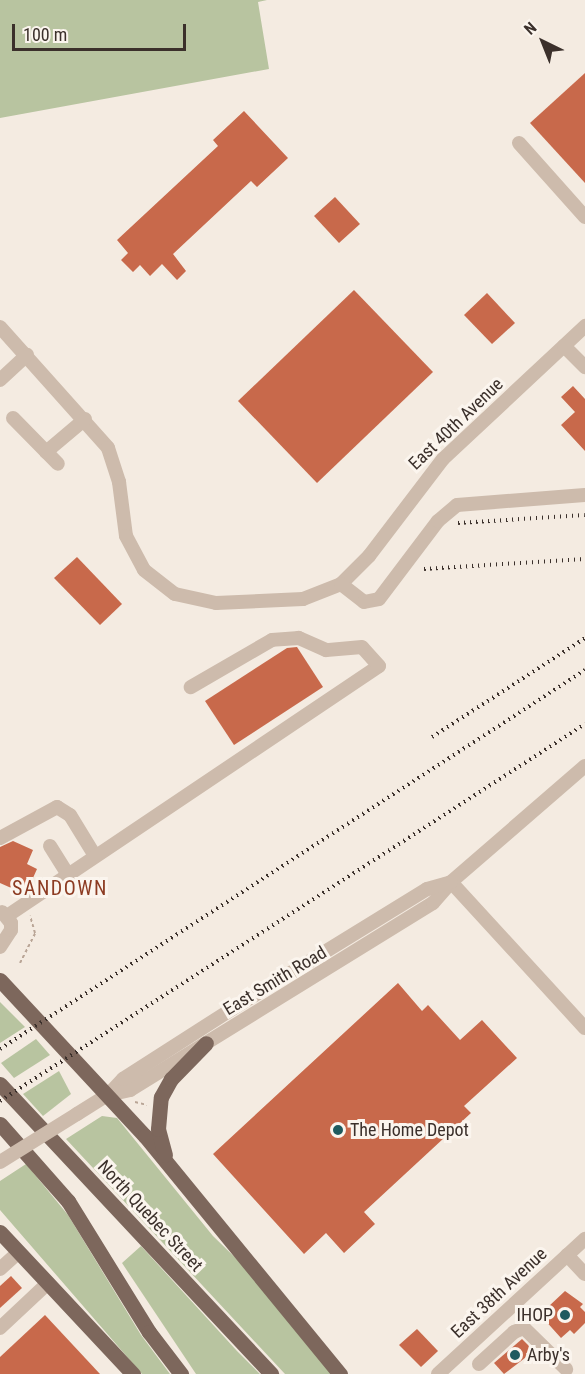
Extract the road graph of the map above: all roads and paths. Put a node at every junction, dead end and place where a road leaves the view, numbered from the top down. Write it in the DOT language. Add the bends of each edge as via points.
graph roads {
  1 [pos="519,143"];
  2 [pos="585,217"];
  3 [pos="585,326"];
  4 [pos="0,327"];
  5 [pos="564,346"];
  6 [pos="27,355"];
  7 [pos="585,367"];
  8 [pos="0,380"];
  9 [pos="13,418"];
  10 [pos="85,418"];
  11 [pos="46,452"];
  12 [pos="58,464"];
  13 [pos="585,495"];
  14 [pos="341,584"];
  15 [pos="191,687"];
  16 [pos="585,766"];
  17 [pos="0,838"];
  18 [pos="50,846"];
  19 [pos="95,856"];
  20 [pos="68,875"];
  21 [pos="451,882"];
  22 [pos="22,905"];
  23 [pos="3,913"];
  24 [pos="0,946"];
  25 [pos="20,963"];
  26 [pos="0,980"];
  27 [pos="585,1028"];
  28 [pos="206,1043"];
  29 [pos="0,1084"];
  30 [pos="108,1095"];
  31 [pos="129,1101"];
  32 [pos="149,1105"];
  33 [pos="0,1124"];
  34 [pos="0,1162"];
  35 [pos="171,1169"];
  36 [pos="0,1232"];
  37 [pos="585,1239"];
  38 [pos="19,1252"];
  39 [pos="567,1255"];
  40 [pos="0,1269"];
  41 [pos="585,1274"];
  42 [pos="48,1283"];
  43 [pos="0,1328"];
  44 [pos="479,1364"];
  45 [pos="566,1368"];
  46 [pos="131,1373"];
  47 [pos="181,1374"];
  48 [pos="271,1374"];
  49 [pos="340,1374"];
  50 [pos="438,1374"];
  1 -- 2 [label="street"];
  3 -- 5 [label="street, East 40th Avenue"];
  4 -- 6 [label="street"];
  5 -- 7 [label="street"];
  5 -- 14 [label="street, East 40th Avenue" via="437,465 369,556"];
  6 -- 8 [label="street"];
  6 -- 10 [label="street"];
  9 -- 11 [label="street"];
  10 -- 11 [label="street"];
  10 -- 14 [label="street" via="112,459 124,525 134,555 166,590 193,601 216,603 303,598"];
  11 -- 12 [label="street"];
  13 -- 14 [label="street" via="457,505 438,521 379,599 364,602"];
  15 -- 19 [label="street" via="272,640 299,638 326,650 362,647 379,666"];
  16 -- 21 [label="street, East Smith Road"];
  17 -- 19 [label="street" via="52,808 61,808 70,815"];
  18 -- 20 [label="street"];
  19 -- 20 [label="street"];
  20 -- 22 [label="street"];
  21 -- 27 [label="street"];
  21 -- 28 [label="street, East Smith Road" via="433,903 403,923"];
  21 -- 30 [label="street, East Smith Road" via="427,889 232,1009 123,1079"];
  22 -- 23 [label="street"];
  22 -- 25 [label="path" via="35,933"];
  23 -- 24 [label="street" via="11,930"];
  26 -- 30 [label="main road"];
  28 -- 30 [label="street, East Smith Road" via="130,1090"];
  28 -- 35 [label="main road" via="171,1079 161,1097 158,1129"];
  29 -- 48 [label="main road, North Quebec Street"];
  30 -- 34 [label="street, East Smith Road, bridge"];
  30 -- 35 [label="main road"];
  31 -- 32 [label="path"];
  33 -- 47 [label="main road" via="68,1201"];
  35 -- 49 [label="main road"];
  36 -- 38 [label="main road"];
  37 -- 39 [label="street, East 38th Avenue"];
  38 -- 40 [label="street"];
  38 -- 42 [label="main road"];
  39 -- 41 [label="street"];
  39 -- 50 [label="street, East 38th Avenue"];
  42 -- 43 [label="street"];
  42 -- 46 [label="main road"];
  44 -- 45 [label="street" via="514,1332 524,1328"];
}
